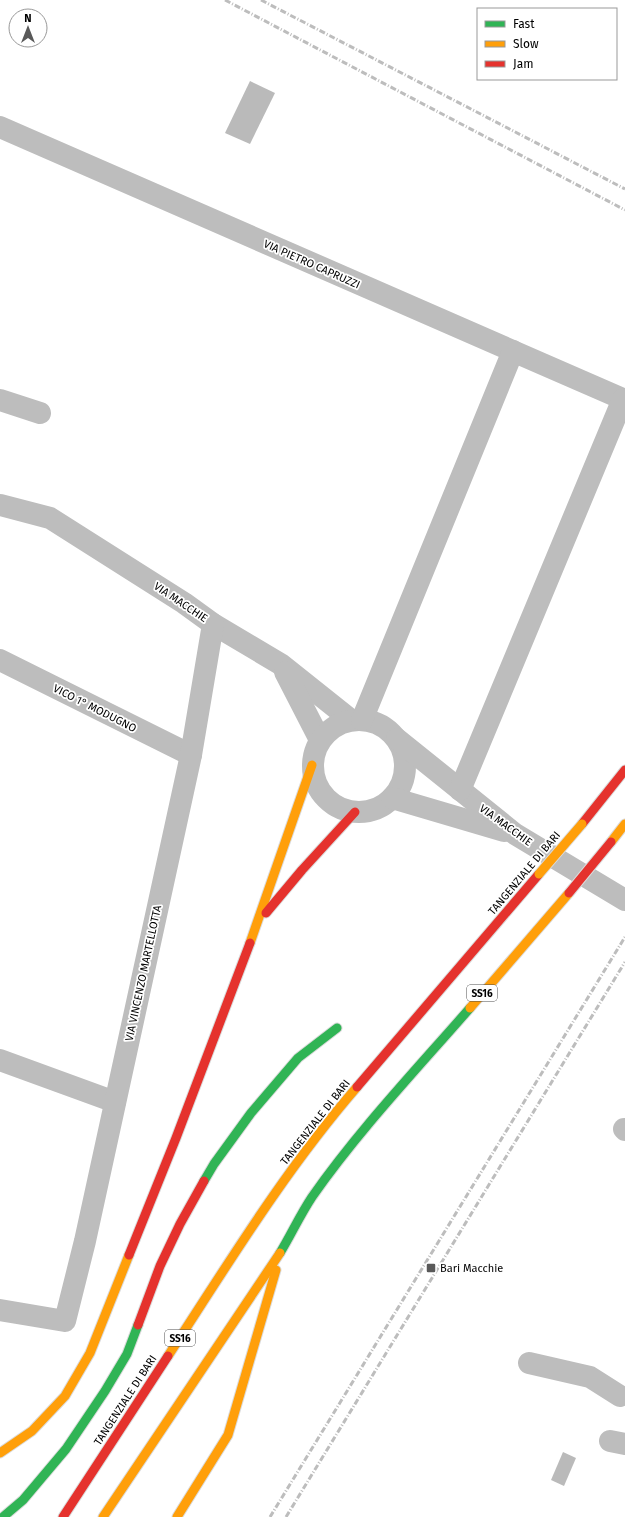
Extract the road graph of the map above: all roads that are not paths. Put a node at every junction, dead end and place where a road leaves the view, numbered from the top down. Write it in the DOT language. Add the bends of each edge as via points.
graph roads {
  1 [pos="0,127"];
  2 [pos="513,351"];
  3 [pos="0,400"];
  4 [pos="624,400"];
  5 [pos="40,413"];
  6 [pos="0,505"];
  7 [pos="213,624"];
  8 [pos="0,660"];
  9 [pos="282,665"];
  10 [pos="356,720"];
  11 [pos="395,737"];
  12 [pos="320,740"];
  13 [pos="190,755"];
  14 [pos="312,765"];
  15 [pos="625,770"];
  16 [pos="460,790"];
  17 [pos="392,798"];
  18 [pos="355,812"];
  19 [pos="625,824"];
  20 [pos="515,834"];
  21 [pos="625,900"];
  22 [pos="257,925"];
  23 [pos="337,1028"];
  24 [pos="0,1060"];
  25 [pos="115,1102"];
  26 [pos="282,1249"];
  27 [pos="0,1310"];
  28 [pos="529,1363"];
  29 [pos="620,1396"];
  30 [pos="0,1453"];
  31 [pos="3,1517"];
  32 [pos="63,1517"];
  33 [pos="103,1517"];
  34 [pos="177,1517"];
  1 -- 2 [label="street, VIA PIETRO CAPRUZZI"];
  2 -- 4 [label="street, VIA PIETRO CAPRUZZI"];
  2 -- 10 [label="street"];
  3 -- 5 [label="street"];
  4 -- 16 [label="street"];
  6 -- 7 [label="street, VIA MACCHIE" via="50,518"];
  7 -- 9 [label="street, VIA MACCHIE"];
  7 -- 13 [label="street, VIA VINCENZO MARTELLOTTA"];
  8 -- 13 [label="street, VICO 1° MODUGNO"];
  9 -- 10 [label="street, VIA MACCHIE"];
  9 -- 12 [label="street"];
  10 -- 11 [label="street" via="374,722 386,728"];
  10 -- 12 [label="street" via="339,724"];
  11 -- 16 [label="street, VIA MACCHIE"];
  11 -- 17 [label="street" via="402,749 405,775 400,788"];
  12 -- 14 [label="street" via="314,752"];
  13 -- 25 [label="street, VIA VINCENZO MARTELLOTTA"];
  14 -- 18 [label="street" via="314,779 320,792 329,802 341,809"];
  14 -- 22 [label="highway"];
  15 -- 32 [label="highway, TANGENZIALE DI BARI / SS16, bridge" via="323,1127 255,1223"];
  16 -- 20 [label="street, VIA MACCHIE"];
  17 -- 18 [label="street" via="380,808"];
  17 -- 20 [label="street"];
  18 -- 22 [label="highway" via="302,870"];
  19 -- 26 [label="highway, SS16, bridge" via="327,1177"];
  20 -- 21 [label="street, VIA MACCHIE"];
  22 -- 30 [label="highway" via="90,1353 65,1396 32,1431"];
  23 -- 31 [label="highway" via="298,1058 251,1113 214,1164 180,1224 160,1266 127,1354 105,1391 66,1449 22,1500"];
  24 -- 25 [label="street"];
  25 -- 27 [label="street, VIA VINCENZO MARTELLOTTA" via="65,1321"];
  26 -- 33 [label="highway, SS16"];
  26 -- 34 [label="highway" via="228,1435"];
  28 -- 29 [label="street" via="590,1377"];
}
